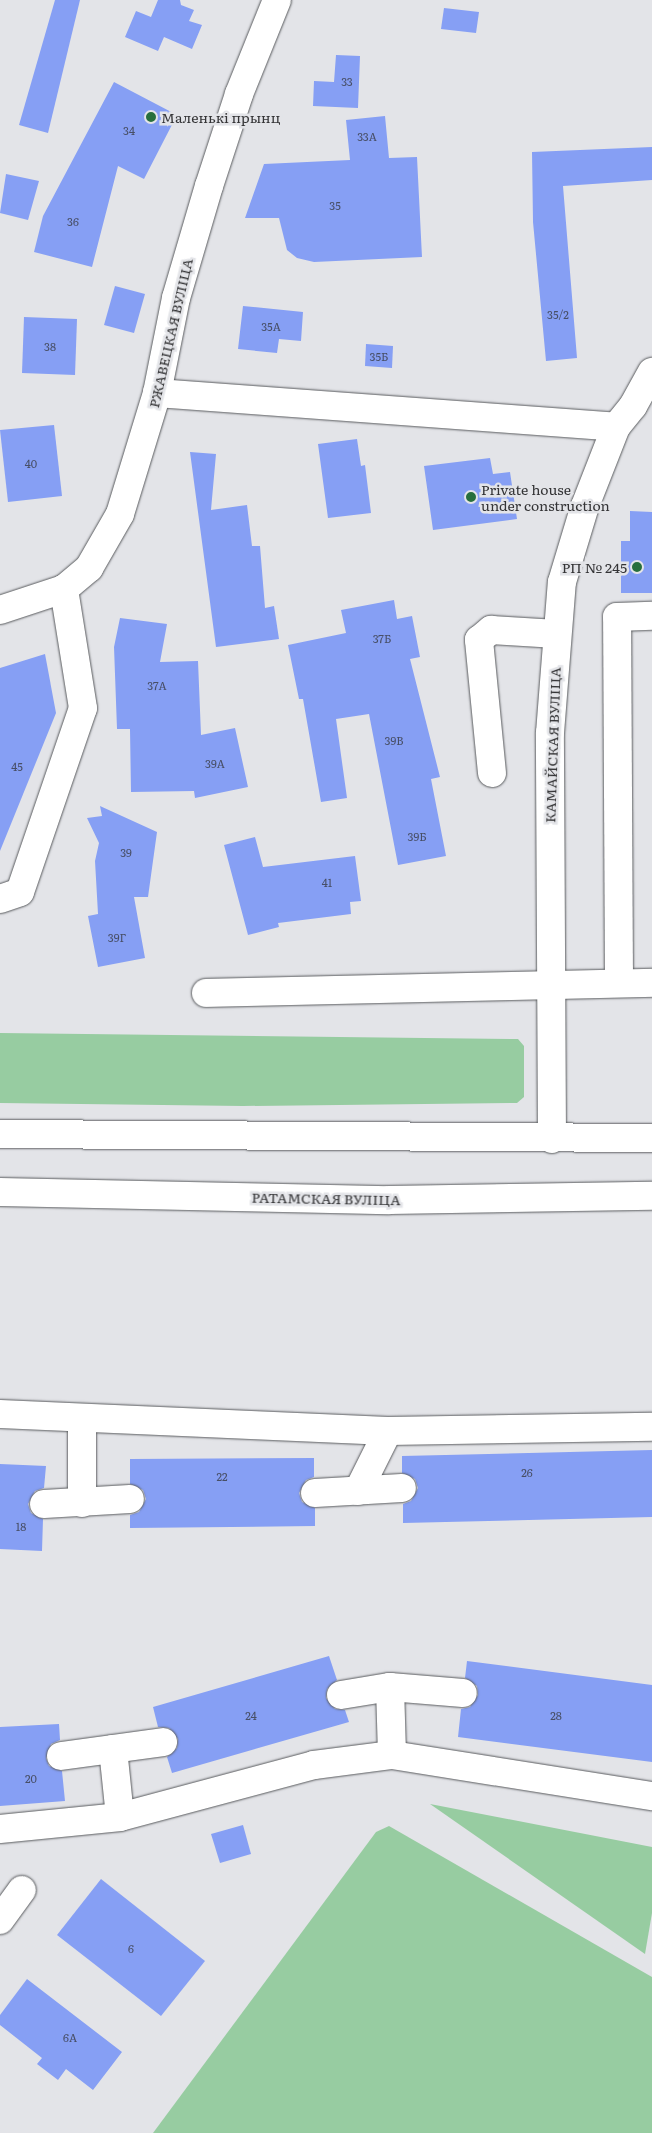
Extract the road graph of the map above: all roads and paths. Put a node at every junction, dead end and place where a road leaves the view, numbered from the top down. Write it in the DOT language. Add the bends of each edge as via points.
graph roads {
  1 [pos="277,0"];
  2 [pos="652,372"];
  3 [pos="157,393"];
  4 [pos="616,427"];
  5 [pos="64,589"];
  6 [pos="0,610"];
  7 [pos="652,616"];
  8 [pos="557,634"];
  9 [pos="492,773"];
  10 [pos="0,899"];
  11 [pos="619,983"];
  12 [pos="652,983"];
  13 [pos="550,984"];
  14 [pos="206,993"];
  15 [pos="0,1134"];
  16 [pos="652,1138"];
  17 [pos="552,1139"];
  18 [pos="0,1192"];
  19 [pos="652,1196"];
  20 [pos="0,1414"];
  21 [pos="82,1418"];
  22 [pos="652,1427"];
  23 [pos="388,1431"];
  24 [pos="402,1488"];
  25 [pos="358,1491"];
  26 [pos="315,1493"];
  27 [pos="130,1499"];
  28 [pos="82,1503"];
  29 [pos="44,1504"];
  30 [pos="390,1687"];
  31 [pos="463,1693"];
  32 [pos="341,1695"];
  33 [pos="163,1742"];
  34 [pos="113,1749"];
  35 [pos="392,1755"];
  36 [pos="61,1756"];
  37 [pos="652,1796"];
  38 [pos="120,1817"];
  39 [pos="0,1829"];
  40 [pos="22,1890"];
  41 [pos="0,1920"];
  1 -- 3 [label="main road, РЖАВЕЦКАЯ ВУЛІЦА" via="239,94 209,186 176,298"];
  2 -- 4 [label="main road, КАМАЙСКАЯ ВУЛІЦА" via="633,406"];
  3 -- 4 [label="main road"];
  3 -- 5 [label="main road, РЖАВЕЦКАЯ ВУЛІЦА" via="120,514 89,568"];
  4 -- 8 [label="main road, КАМАЙСКАЯ ВУЛІЦА" via="585,506 562,582"];
  5 -- 6 [label="main road, РЖАВЕЦКАЯ ВУЛІЦА"];
  5 -- 10 [label="main road" via="83,708 20,892"];
  7 -- 11 [label="main road" via="617,617"];
  8 -- 9 [label="main road" via="491,630 480,640"];
  8 -- 13 [label="main road, КАМАЙСКАЯ ВУЛІЦА" via="550,733"];
  11 -- 12 [label="main road"];
  11 -- 13 [label="main road"];
  13 -- 14 [label="main road"];
  13 -- 17 [label="main road, КАМАЙСКАЯ ВУЛІЦА"];
  15 -- 17 [label="main road"];
  16 -- 17 [label="main road"];
  18 -- 19 [label="main road, РАТАМСКАЯ ВУЛІЦА" via="389,1200"];
  20 -- 21 [label="main road"];
  21 -- 23 [label="main road"];
  21 -- 28 [label="main road"];
  22 -- 23 [label="main road"];
  23 -- 25 [label="main road"];
  24 -- 25 [label="main road"];
  25 -- 26 [label="main road"];
  27 -- 28 [label="main road"];
  28 -- 29 [label="main road"];
  30 -- 31 [label="main road"];
  30 -- 32 [label="main road"];
  30 -- 35 [label="main road"];
  33 -- 34 [label="main road"];
  34 -- 36 [label="main road"];
  34 -- 38 [label="main road"];
  35 -- 37 [label="main road"];
  35 -- 38 [label="main road" via="314,1765"];
  38 -- 39 [label="main road"];
  40 -- 41 [label="main road"];
}
